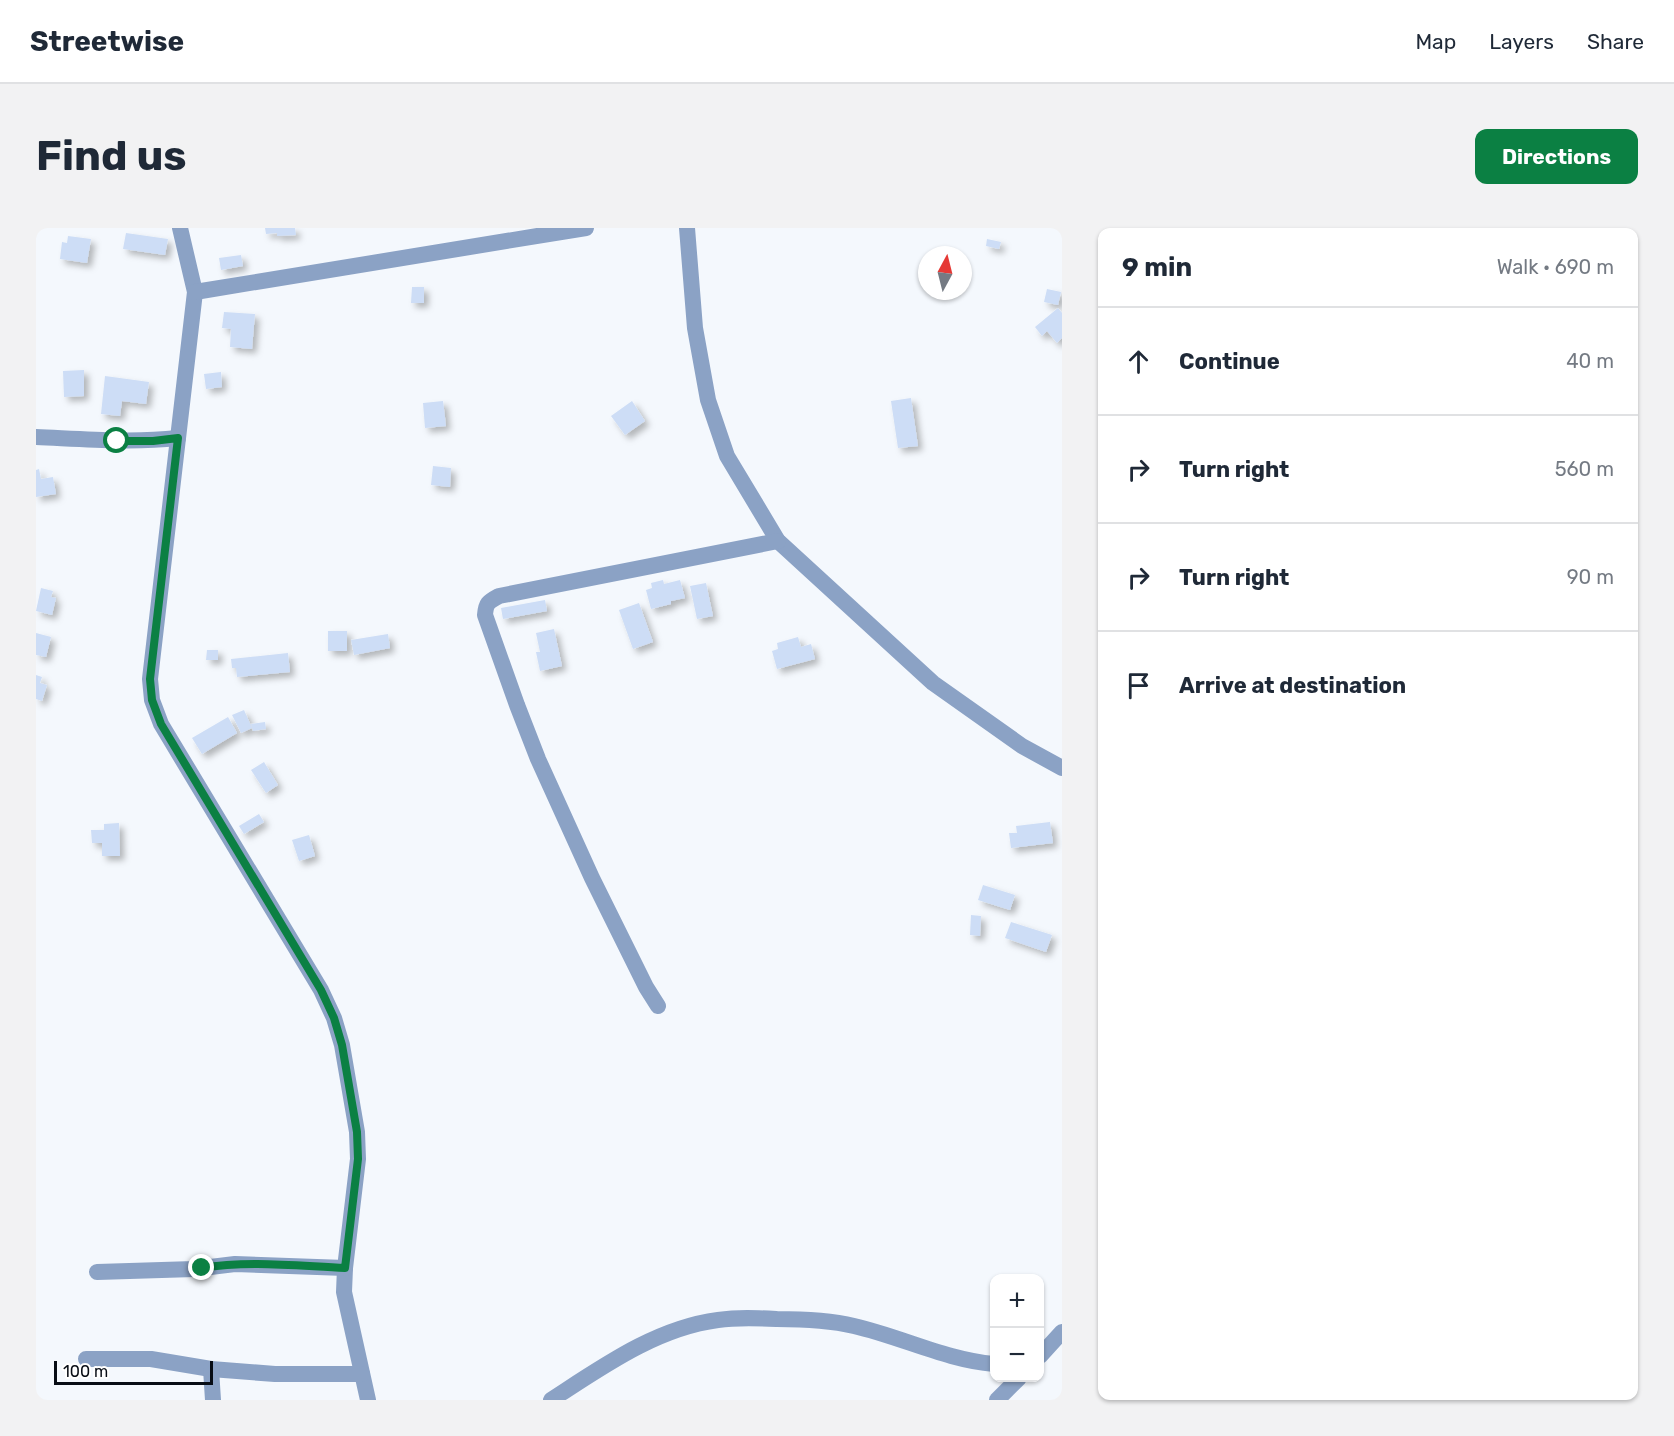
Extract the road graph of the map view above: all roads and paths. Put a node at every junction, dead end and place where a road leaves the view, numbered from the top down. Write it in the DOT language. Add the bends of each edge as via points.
graph roads {
  1 [pos="180,228"];
  2 [pos="586,228"];
  3 [pos="687,228"];
  4 [pos="195,292"];
  5 [pos="36,437"];
  6 [pos="178,438"];
  7 [pos="778,541"];
  8 [pos="1062,768"];
  9 [pos="658,1006"];
  10 [pos="345,1268"];
  11 [pos="97,1272"];
  12 [pos="1062,1332"];
  13 [pos="1044,1352"];
  14 [pos="86,1359"];
  15 [pos="990,1363"];
  16 [pos="211,1368"];
  17 [pos="362,1374"];
  18 [pos="1014,1382"];
  19 [pos="213,1400"];
  20 [pos="368,1400"];
  21 [pos="551,1400"];
  22 [pos="997,1400"];
  1 -- 4 [label="street"];
  2 -- 4 [label="street"];
  3 -- 7 [label="street" via="695,328 708,400 727,456"];
  4 -- 6 [label="street"];
  5 -- 6 [label="street" via="117,441"];
  6 -- 10 [label="street" via="150,679 152,700 161,724 334,1018 357,1132 358,1159"];
  7 -- 8 [label="street" via="933,683 1022,746"];
  7 -- 9 [label="street" via="499,597 486,606 485,615 538,759 592,878"];
  10 -- 11 [label="street" via="235,1264"];
  10 -- 17 [label="street" via="344,1292"];
  12 -- 13 [label="street"];
  14 -- 16 [label="street" via="152,1359"];
  15 -- 21 [label="street" via="946,1355 852,1325 739,1318 698,1323 671,1332 602,1366"];
  16 -- 17 [label="street" via="275,1374"];
  16 -- 19 [label="street"];
  17 -- 20 [label="street"];
  18 -- 22 [label="street"];
}
